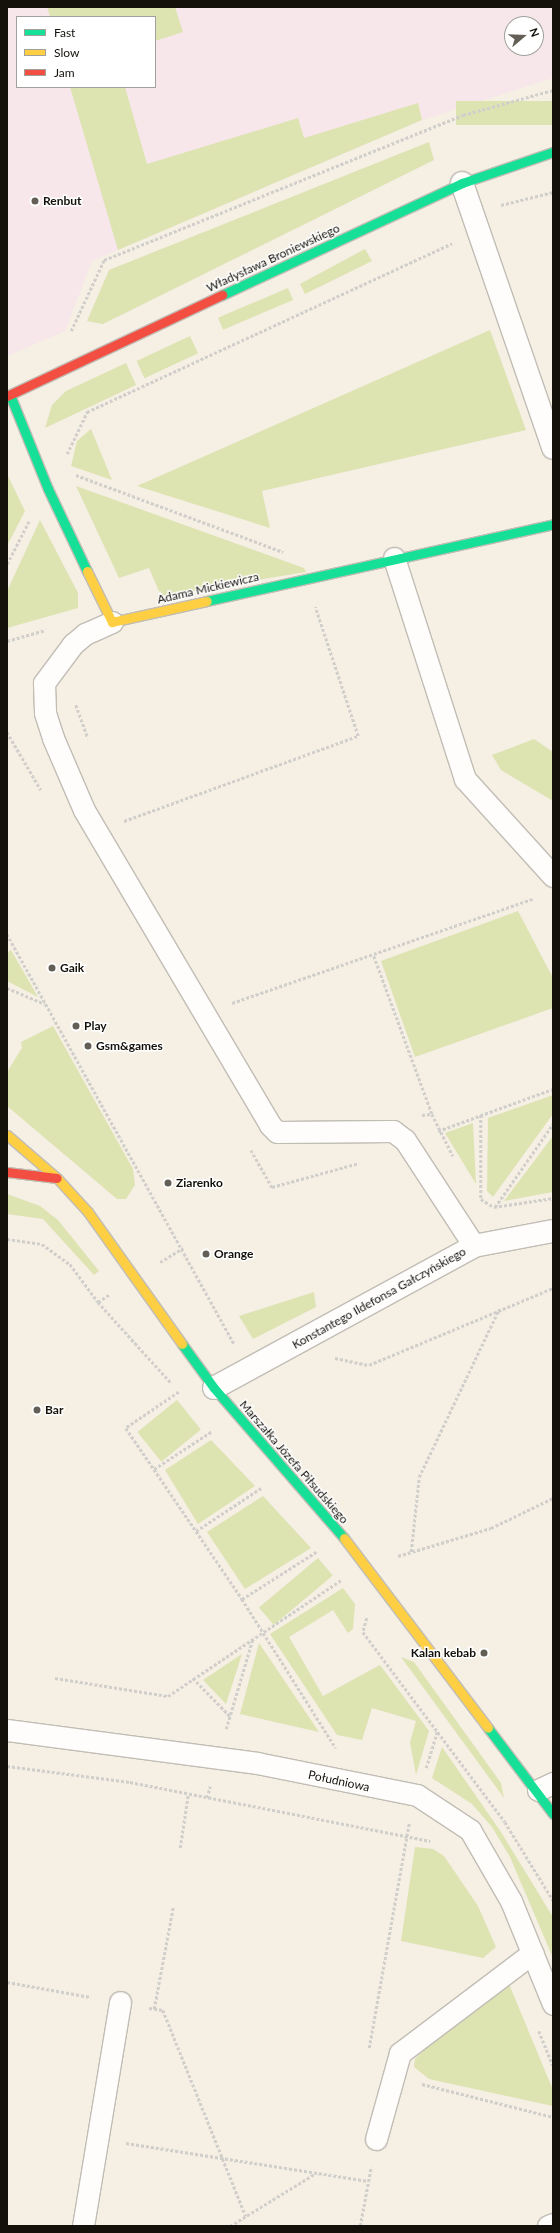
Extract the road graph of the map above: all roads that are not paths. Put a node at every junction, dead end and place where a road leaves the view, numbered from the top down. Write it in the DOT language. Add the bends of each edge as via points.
graph roads {
  1 [pos="553,152"];
  2 [pos="462,183"];
  3 [pos="8,396"];
  4 [pos="553,448"];
  5 [pos="553,524"];
  6 [pos="394,558"];
  7 [pos="112,622"];
  8 [pos="553,876"];
  9 [pos="7,1135"];
  10 [pos="7,1172"];
  11 [pos="57,1178"];
  12 [pos="553,1231"];
  13 [pos="474,1246"];
  14 [pos="214,1388"];
  15 [pos="7,1730"];
  16 [pos="545,1786"];
  17 [pos="553,1814"];
  18 [pos="532,1952"];
  19 [pos="120,2002"];
  20 [pos="553,2004"];
  21 [pos="376,2139"];
  22 [pos="553,2224"];
  23 [pos="83,2226"];
  24 [pos="548,2226"];
  1 -- 2 [label="street, Władysława Broniewskiego"];
  2 -- 3 [label="street, Władysława Broniewskiego"];
  2 -- 4 [label="street"];
  3 -- 7 [label="street" via="48,489"];
  5 -- 6 [label="street, Adama Mickiewicza"];
  6 -- 7 [label="street, Adama Mickiewicza"];
  6 -- 8 [label="lane" via="465,779"];
  7 -- 13 [label="lane" via="85,634 74,644 44,683 45,713 84,810 270,1125 277,1132 393,1131 405,1140"];
  9 -- 11 [label="street, Marszałka Józefa Piłsudskiego"];
  10 -- 11 [label="street"];
  11 -- 14 [label="street, Marszałka Józefa Piłsudskiego" via="88,1212"];
  12 -- 13 [label="street, Konstantego Ildefonsa Gałczyńskiego"];
  13 -- 14 [label="street, Konstantego Ildefonsa Gałczyńskiego"];
  14 -- 16 [label="street, Marszałka Józefa Piłsudskiego" via="358,1554"];
  15 -- 18 [label="lane, Południowa" via="218,1757 417,1795 470,1830 511,1901"];
  16 -- 17 [label="street, Marszałka Józefa Piłsudskiego"];
  18 -- 20 [label="lane, Południowa"];
  18 -- 21 [label="lane" via="400,2054"];
  19 -- 23 [label="lane"];
  22 -- 24 [label="lane"];
}
